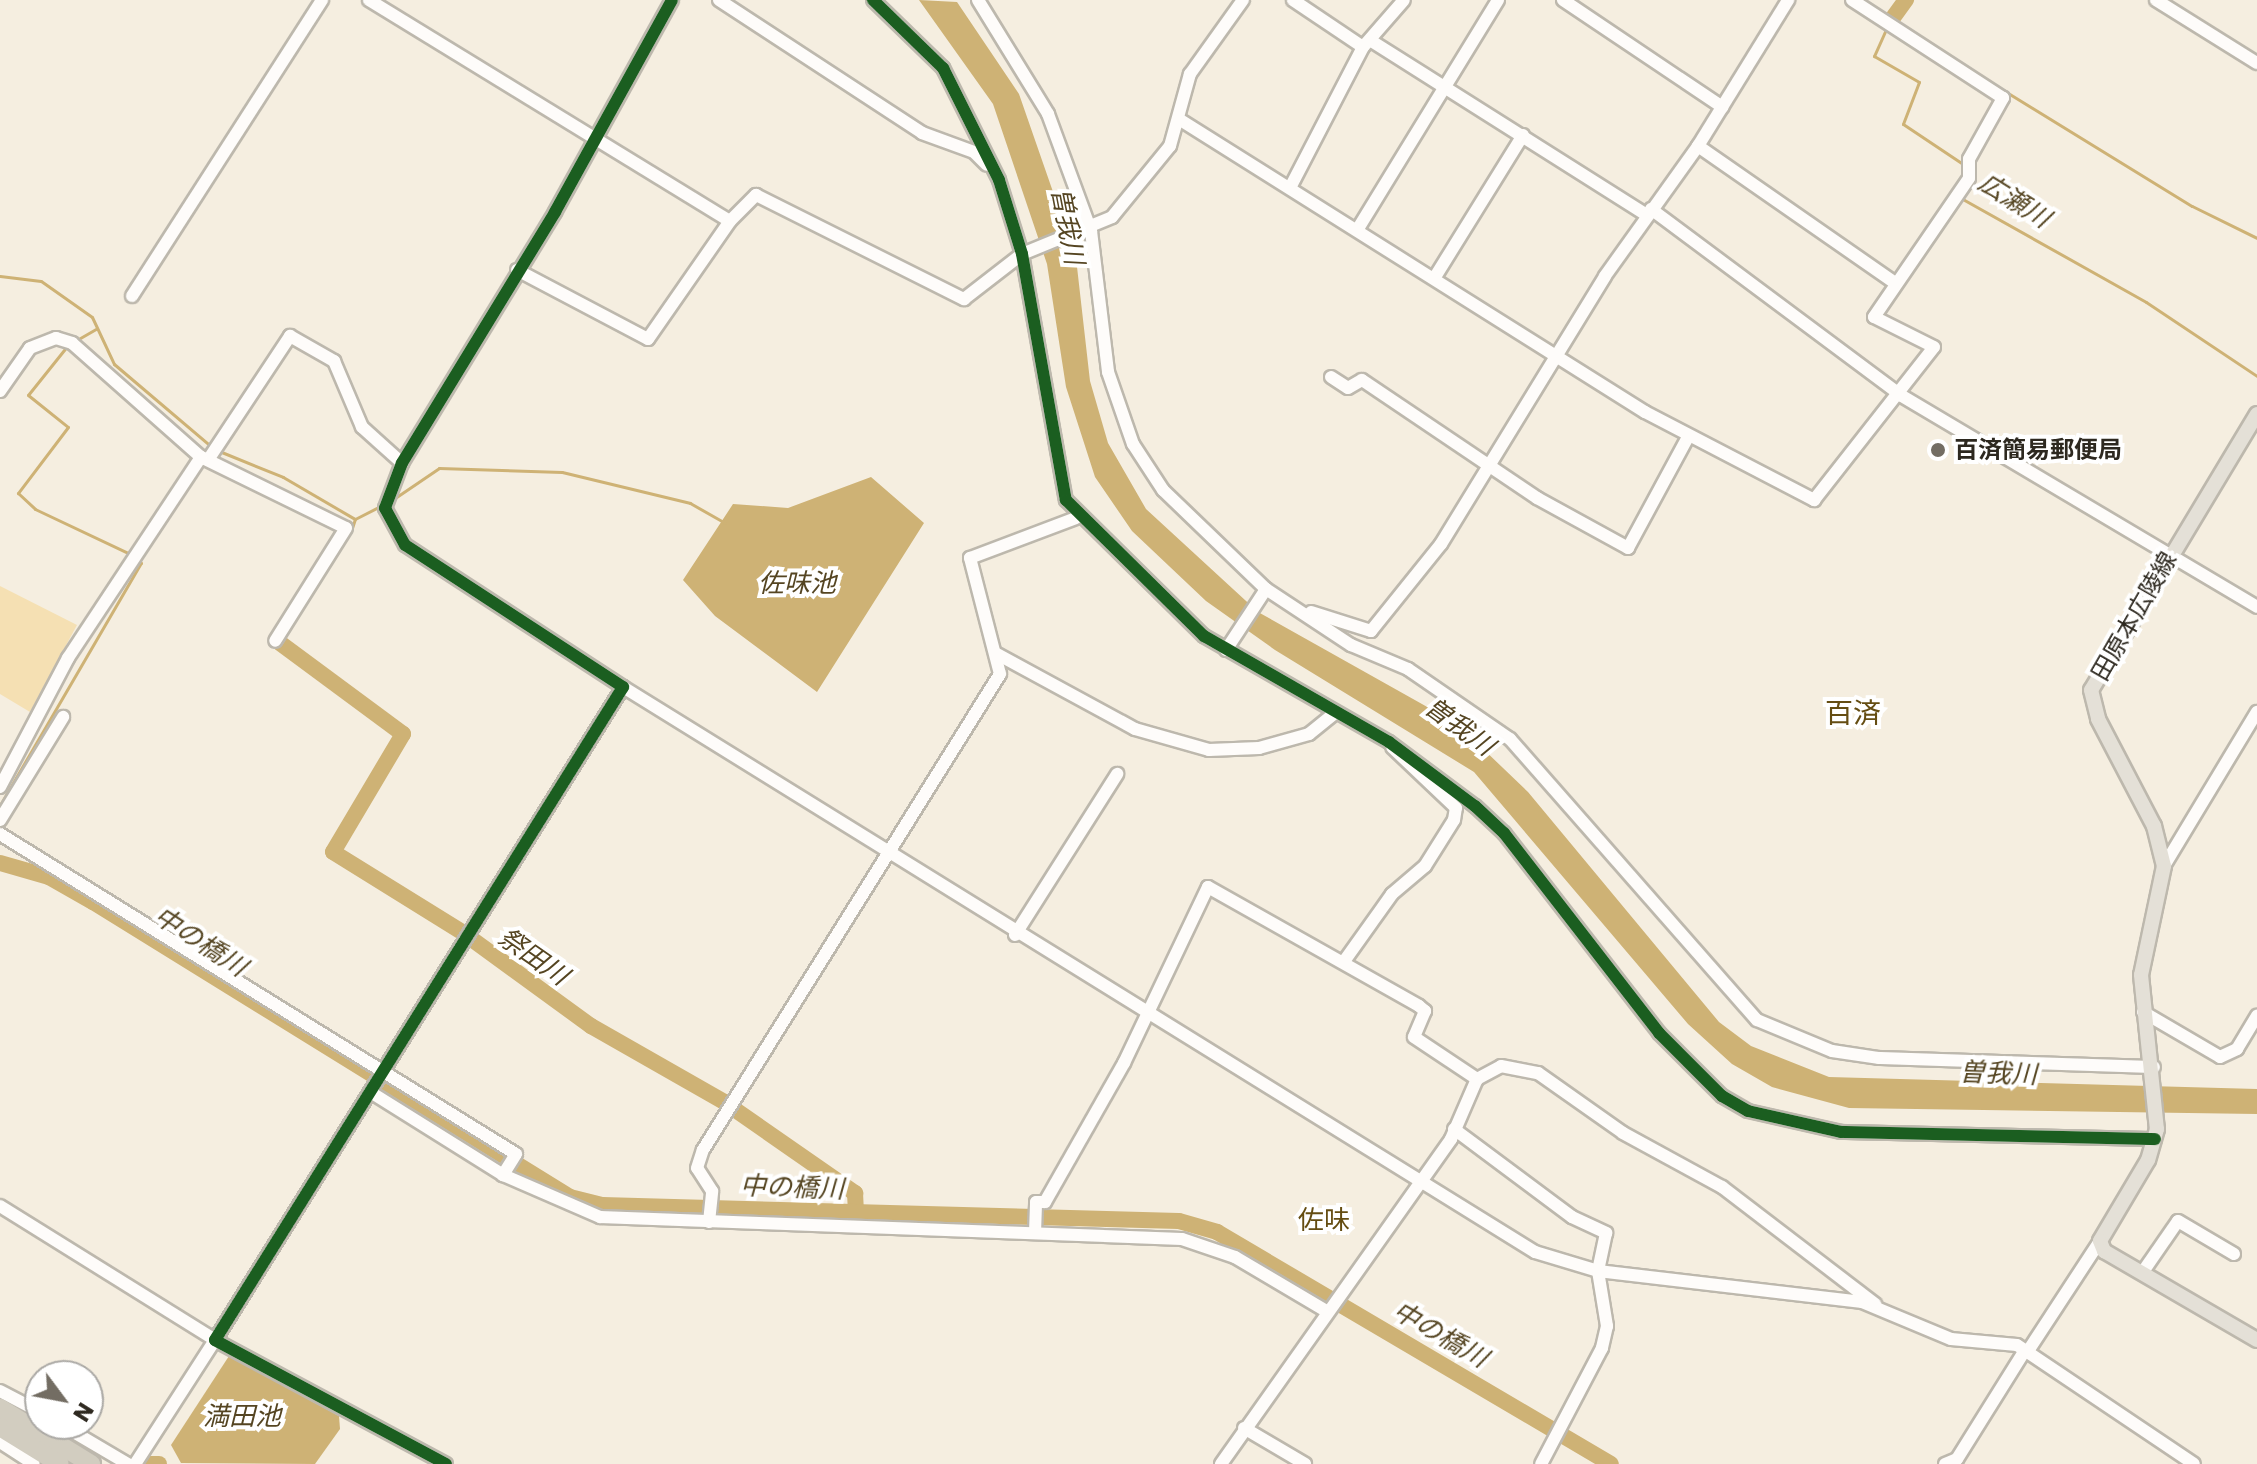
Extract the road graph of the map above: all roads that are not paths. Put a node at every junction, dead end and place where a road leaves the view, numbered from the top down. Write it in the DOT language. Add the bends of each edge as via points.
graph roads {
  1 [pos="322,0"];
  2 [pos="369,0"];
  3 [pos="672,0"];
  4 [pos="719,0"];
  5 [pos="873,0"];
  6 [pos="978,0"];
  7 [pos="1243,0"];
  8 [pos="1293,0"];
  9 [pos="1404,0"];
  10 [pos="1498,0"];
  11 [pos="1563,0"];
  12 [pos="1788,0"];
  13 [pos="1852,0"];
  14 [pos="2156,0"];
  15 [pos="1368,44"];
  16 [pos="2257,63"];
  17 [pos="1442,87"];
  18 [pos="1722,107"];
  19 [pos="1182,121"];
  20 [pos="1523,135"];
  21 [pos="598,138"];
  22 [pos="1698,146"];
  23 [pos="999,180"];
  24 [pos="1292,184"];
  25 [pos="1649,212"];
  26 [pos="730,221"];
  27 [pos="1359,227"];
  28 [pos="1086,233"];
  29 [pos="1024,253"];
  30 [pos="517,270"];
  31 [pos="1435,277"];
  32 [pos="1895,283"];
  33 [pos="132,296"];
  34 [pos="1555,357"];
  35 [pos="1331,377"];
  36 [pos="0,391"];
  37 [pos="1902,396"];
  38 [pos="2257,414"];
  39 [pos="1688,437"];
  40 [pos="205,458"];
  41 [pos="1488,461"];
  42 [pos="402,463"];
  43 [pos="1076,518"];
  44 [pos="2170,553"];
  45 [pos="1264,592"];
  46 [pos="1286,601"];
  47 [pos="2257,607"];
  48 [pos="275,641"];
  49 [pos="1228,647"];
  50 [pos="997,654"];
  51 [pos="623,687"];
  52 [pos="2257,712"];
  53 [pos="1335,713"];
  54 [pos="63,717"];
  55 [pos="1389,742"];
  56 [pos="22,766"];
  57 [pos="1117,774"];
  58 [pos="0,787"];
  59 [pos="0,820"];
  60 [pos="0,834"];
  61 [pos="887,854"];
  62 [pos="2164,866"];
  63 [pos="1015,935"];
  64 [pos="1345,960"];
  65 [pos="2143,1012"];
  66 [pos="2257,1016"];
  67 [pos="1146,1017"];
  68 [pos="385,1073"];
  69 [pos="2155,1074"];
  70 [pos="1477,1079"];
  71 [pos="373,1092"];
  72 [pos="1454,1129"];
  73 [pos="2156,1134"];
  74 [pos="504,1174"];
  75 [pos="1416,1184"];
  76 [pos="0,1206"];
  77 [pos="709,1221"];
  78 [pos="1035,1232"];
  79 [pos="2100,1241"];
  80 [pos="2234,1254"];
  81 [pos="1598,1271"];
  82 [pos="2142,1273"];
  83 [pos="1878,1306"];
  84 [pos="1328,1312"];
  85 [pos="215,1340"];
  86 [pos="2257,1340"];
  87 [pos="2027,1351"];
  88 [pos="0,1391"];
  89 [pos="24,1404"];
  90 [pos="0,1408"];
  91 [pos="1244,1428"];
  92 [pos="0,1429"];
  93 [pos="87,1440"];
  94 [pos="0,1442"];
  95 [pos="34,1464"];
  96 [pos="59,1464"];
  97 [pos="89,1464"];
  98 [pos="128,1464"];
  99 [pos="135,1464"];
  100 [pos="446,1464"];
  101 [pos="1221,1464"];
  102 [pos="1305,1464"];
  103 [pos="1541,1464"];
  104 [pos="1945,1464"];
  105 [pos="2194,1464"];
  1 -- 33 [label="street"];
  2 -- 21 [label="street"];
  3 -- 21 [label="street"];
  4 -- 23 [label="street" via="922,133 974,152"];
  5 -- 23 [label="street" via="943,68"];
  6 -- 28 [label="street" via="1048,114"];
  7 -- 19 [label="street" via="1190,74 1179,102"];
  8 -- 15 [label="street"];
  9 -- 15 [label="street"];
  10 -- 17 [label="street"];
  11 -- 18 [label="street"];
  12 -- 18 [label="street"];
  13 -- 32 [label="street" via="2003,98 1956,195"];
  14 -- 16 [label="street"];
  15 -- 17 [label="street"];
  15 -- 24 [label="street"];
  17 -- 20 [label="street"];
  17 -- 27 [label="street"];
  18 -- 22 [label="street"];
  19 -- 24 [label="street"];
  19 -- 28 [label="street" via="1154,170"];
  20 -- 25 [label="street"];
  20 -- 31 [label="street"];
  21 -- 26 [label="street"];
  21 -- 30 [label="street"];
  22 -- 25 [label="street"];
  22 -- 32 [label="street"];
  23 -- 29 [label="street"];
  24 -- 27 [label="street"];
  25 -- 34 [label="street"];
  25 -- 37 [label="street"];
  26 -- 29 [label="street" via="756,195 769,198 955,299 972,296"];
  26 -- 30 [label="street" via="648,339"];
  27 -- 31 [label="street"];
  28 -- 29 [label="street"];
  28 -- 45 [label="street" via="1108,372 1133,444 1163,490"];
  29 -- 43 [label="street" via="1057,475"];
  30 -- 42 [label="street"];
  31 -- 34 [label="street"];
  32 -- 37 [label="street" via="1874,317 1934,347"];
  34 -- 39 [label="street"];
  34 -- 41 [label="street"];
  35 -- 41 [label="street" via="1348,388 1362,380"];
  36 -- 40 [label="street" via="30,348 56,338 72,343"];
  37 -- 39 [label="street" via="1814,500"];
  37 -- 44 [label="street"];
  38 -- 44 [label="main road, 田原本広陵線"];
  39 -- 41 [label="street" via="1628,548"];
  40 -- 42 [label="street" via="290,336 334,361 362,427"];
  40 -- 48 [label="street" via="346,528"];
  40 -- 56 [label="street" via="99,606"];
  41 -- 46 [label="street" via="1441,544 1371,631"];
  42 -- 51 [label="street" via="385,508 405,545"];
  43 -- 49 [label="street"];
  43 -- 50 [label="street" via="970,558"];
  44 -- 47 [label="street"];
  44 -- 62 [label="main road, 田原本広陵線" via="2091,690 2098,719 2154,826"];
  45 -- 46 [label="street"];
  45 -- 49 [label="street"];
  46 -- 69 [label="street" via="1351,645 1408,669 1510,739 1757,1020 1832,1051 1879,1058"];
  49 -- 53 [label="street"];
  50 -- 53 [label="street" via="1135,729 1209,750 1295,738"];
  50 -- 61 [label="street" via="1000,674"];
  51 -- 61 [label="street"];
  51 -- 68 [label="street"];
  52 -- 62 [label="street"];
  53 -- 55 [label="street"];
  54 -- 56 [label="street"];
  55 -- 64 [label="street" via="1400,762 1456,808 1454,820 1425,866 1392,894"];
  55 -- 73 [label="street" via="1504,833 1659,1033 1722,1096 1748,1111 1841,1132"];
  56 -- 58 [label="street"];
  56 -- 59 [label="street"];
  57 -- 63 [label="street"];
  60 -- 68 [label="street"];
  61 -- 63 [label="street"];
  61 -- 77 [label="street" via="699,1159 710,1202"];
  62 -- 65 [label="main road, 田原本広陵線" via="2141,975"];
  63 -- 67 [label="street"];
  64 -- 67 [label="street" via="1208,887"];
  64 -- 70 [label="street" via="1425,1011 1414,1037"];
  65 -- 66 [label="street" via="2220,1057 2237,1049"];
  65 -- 69 [label="main road, 田原本広陵線"];
  67 -- 75 [label="street"];
  67 -- 78 [label="street" via="1045,1202 1035,1205"];
  68 -- 71 [label="street"];
  68 -- 74 [label="street" via="514,1157"];
  69 -- 73 [label="main road, 田原本広陵線"];
  70 -- 72 [label="street"];
  70 -- 83 [label="street" via="1501,1066 1538,1073 1623,1133 1722,1187"];
  71 -- 74 [label="street"];
  71 -- 85 [label="street"];
  72 -- 75 [label="street"];
  72 -- 81 [label="street" via="1572,1217 1606,1233"];
  73 -- 79 [label="main road, 田原本広陵線"];
  74 -- 77 [label="street" via="600,1217"];
  75 -- 81 [label="street" via="1535,1252"];
  75 -- 84 [label="street"];
  76 -- 85 [label="street"];
  77 -- 78 [label="street"];
  78 -- 84 [label="street" via="1210,1246"];
  79 -- 82 [label="main road" via="2104,1251"];
  79 -- 87 [label="street"];
  80 -- 82 [label="street" via="2178,1221"];
  81 -- 83 [label="street"];
  81 -- 103 [label="street" via="1607,1326 1568,1420"];
  82 -- 86 [label="main road"];
  83 -- 87 [label="street" via="1951,1339"];
  84 -- 91 [label="street"];
  85 -- 99 [label="street"];
  85 -- 100 [label="street"];
  87 -- 104 [label="street" via="1957,1459"];
  87 -- 105 [label="street"];
  88 -- 89 [label="street"];
  90 -- 97 [label="highway"];
  91 -- 101 [label="street"];
  91 -- 102 [label="street"];
  92 -- 96 [label="highway"];
  93 -- 98 [label="street"];
  94 -- 95 [label="street"];
}
